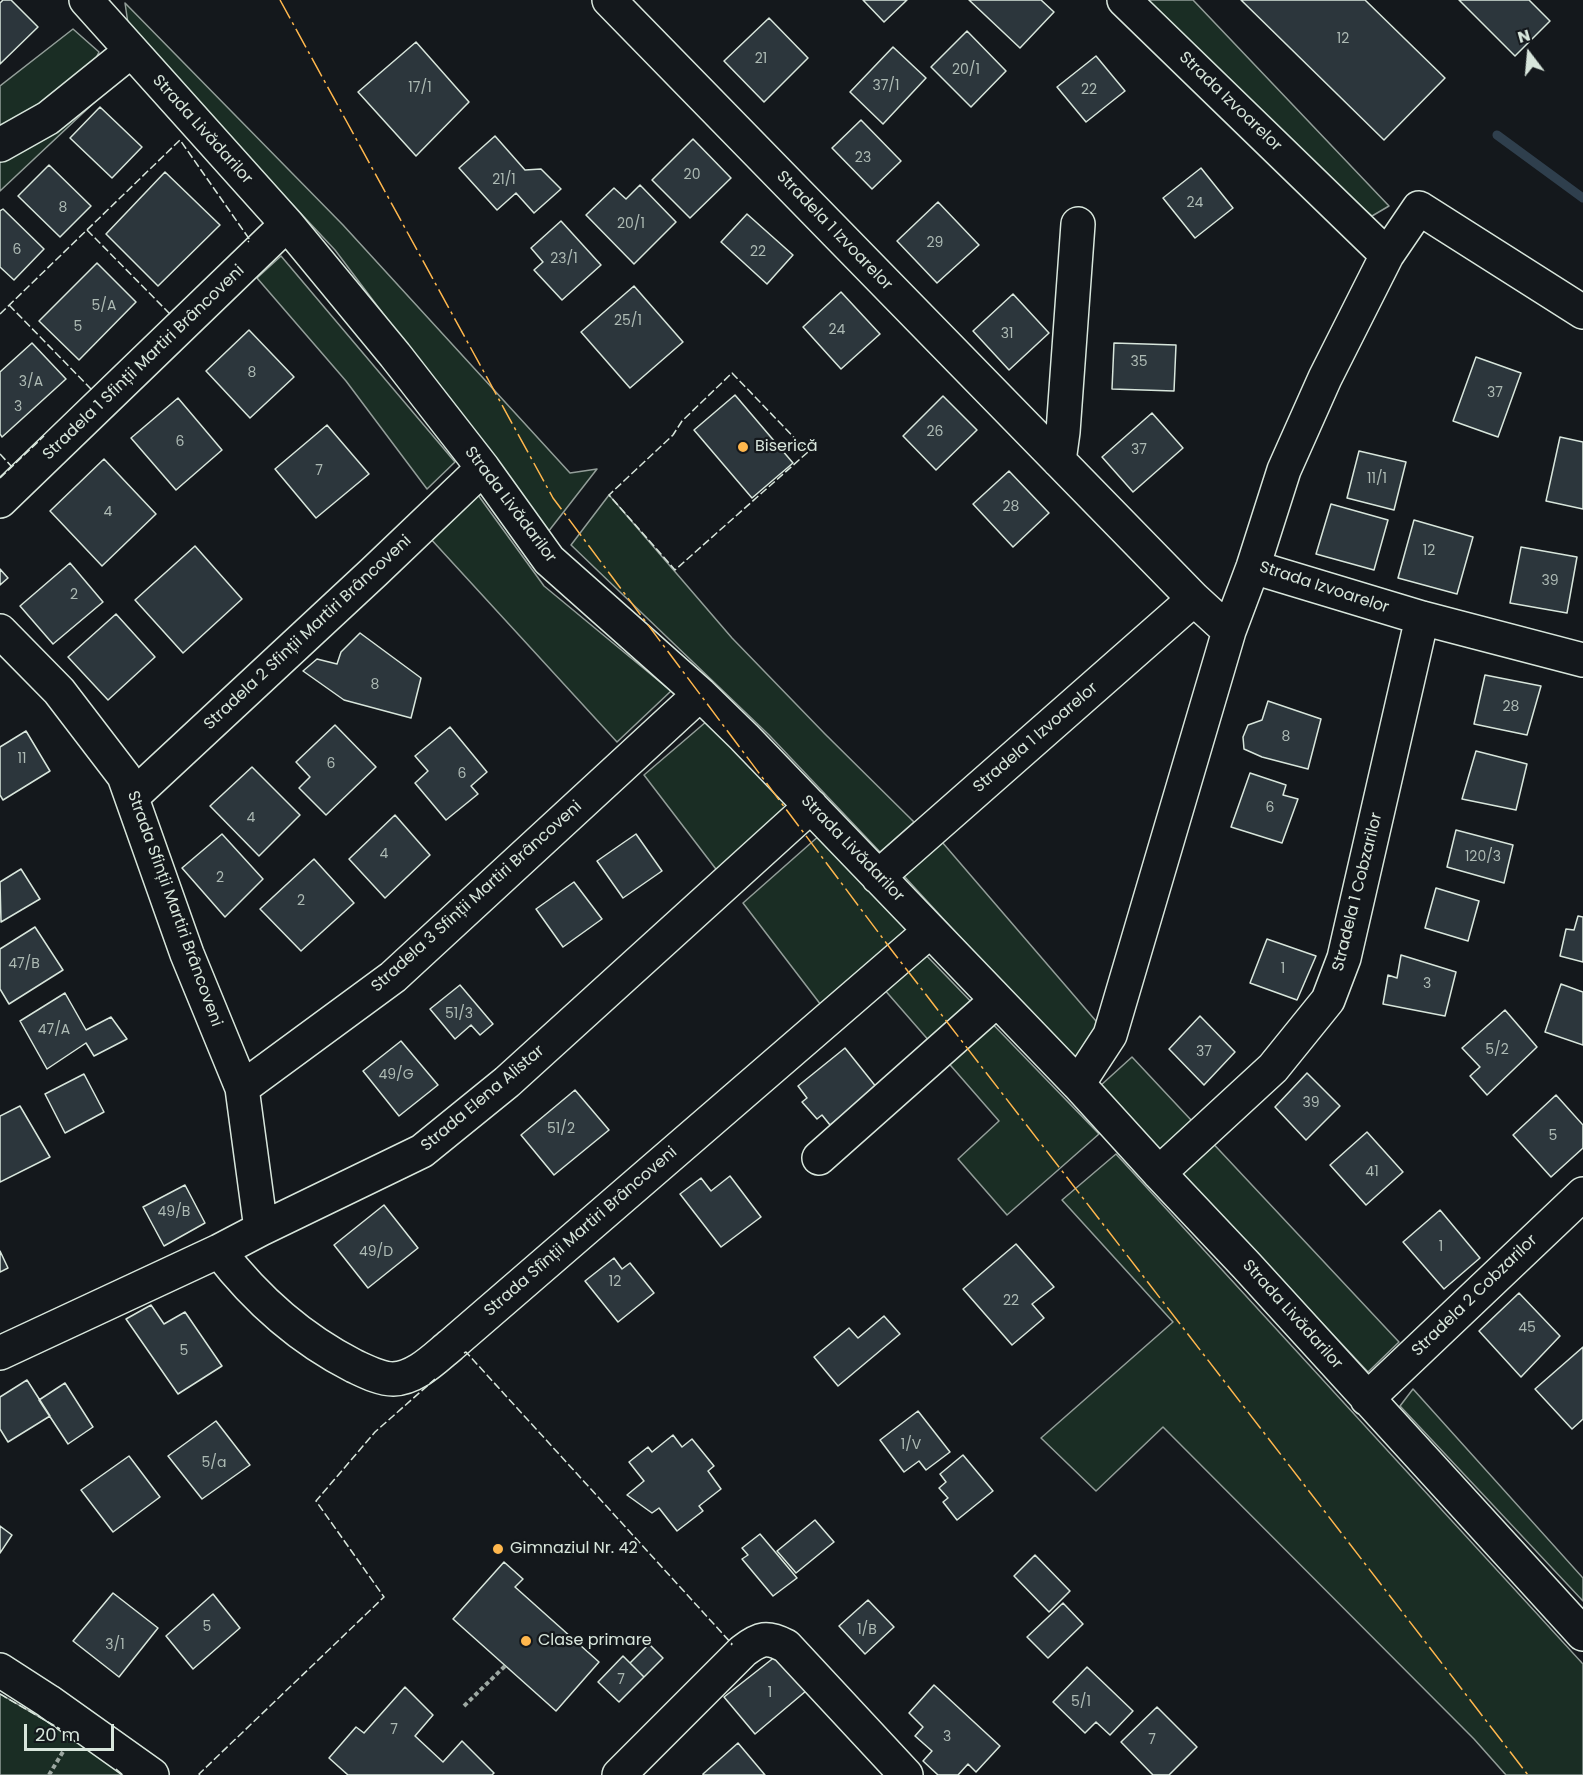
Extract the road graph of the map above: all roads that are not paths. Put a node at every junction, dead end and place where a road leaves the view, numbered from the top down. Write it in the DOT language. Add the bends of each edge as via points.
graph roads {
  1 [pos="86,0"];
  2 [pos="609,0"];
  3 [pos="1124,0"];
  4 [pos="131,51"];
  5 [pos="0,145"];
  6 [pos="287,224"];
  7 [pos="1078,224"];
  8 [pos="1387,255"];
  9 [pos="1583,312"];
  10 [pos="1059,461"];
  11 [pos="483,468"];
  12 [pos="0,501"];
  13 [pos="1253,567"];
  14 [pos="1194,599"];
  15 [pos="1422,618"];
  16 [pos="0,631"];
  17 [pos="1229,631"];
  18 [pos="1583,660"];
  19 [pos="700,694"];
  20 [pos="132,797"];
  21 [pos="811,806"];
  22 [pos="878,877"];
  23 [pos="930,931"];
  24 [pos="997,1000"];
  25 [pos="1078,1084"];
  26 [pos="242,1088"];
  27 [pos="819,1158"];
  28 [pos="1159,1173"];
  29 [pos="1583,1194"];
  30 [pos="261,1229"];
  31 [pos="219,1251"];
  32 [pos="0,1353"];
  33 [pos="1368,1399"];
  34 [pos="1583,1634"];
  35 [pos="0,1670"];
  36 [pos="152,1775"];
  37 [pos="619,1775"];
  38 [pos="906,1775"];
  1 -- 4 [label="street, Strada Livădarilor"];
  2 -- 10 [label="street, Stradela 1 Izvoarelor"];
  3 -- 8 [label="street, Strada Izvoarelor"];
  4 -- 5 [label="street" via="48,118"];
  4 -- 6 [label="street, Strada Livădarilor"];
  6 -- 11 [label="street, Strada Livădarilor"];
  6 -- 12 [label="street, Stradela 1 Sfinții Martiri Brâncoveni"];
  7 -- 10 [label="street"];
  8 -- 9 [label="street, Strada Izvoarelor" via="1419,208"];
  8 -- 13 [label="street, Strada Izvoarelor" via="1284,470"];
  10 -- 14 [label="street, Stradela 1 Izvoarelor"];
  11 -- 19 [label="street, Strada Livădarilor" via="549,560"];
  11 -- 20 [label="street, Stradela 2 Sfinții Martiri Brâncoveni"];
  13 -- 15 [label="street, Strada Izvoarelor"];
  13 -- 17 [label="street"];
  14 -- 17 [label="street, Stradela 1 Izvoarelor"];
  14 -- 22 [label="street, Stradela 1 Izvoarelor"];
  15 -- 18 [label="street, Strada Izvoarelor"];
  15 -- 28 [label="street, Stradela 1 Cobzarilor" via="1344,958 1328,1000 1273,1068"];
  16 -- 20 [label="street, Strada Sfinții Martiri Brâncoveni" via="59,691 124,776"];
  17 -- 25 [label="street" via="1110,1035"];
  19 -- 21 [label="street, Strada Livădarilor"];
  19 -- 26 [label="street, Stradela 3 Sfinții Martiri Brâncoveni" via="393,977"];
  20 -- 26 [label="street, Strada Sfinții Martiri Brâncoveni" via="187,954"];
  21 -- 22 [label="street, Strada Livădarilor"];
  21 -- 30 [label="street, Strada Elena Alistar" via="507,1082 422,1152"];
  22 -- 23 [label="street, Strada Livădarilor"];
  23 -- 24 [label="street, Strada Livădarilor"];
  23 -- 31 [label="street, Strada Sfînții Martiri Brâncoveni" via="418,1372 392,1379 366,1372 327,1353 271,1309 238,1277"];
  24 -- 25 [label="street, Strada Livădarilor"];
  24 -- 27 [label="street"];
  25 -- 28 [label="street, Strada Livădarilor"];
  26 -- 30 [label="street, Strada Sfinții Martiri Brâncoveni"];
  28 -- 33 [label="street, Strada Livădarilor"];
  29 -- 33 [label="street, Stradela 2 Cobzarilor"];
  30 -- 31 [label="street, Strada Elena Alistar"];
  31 -- 32 [label="street, Strada Elena Alistar"];
  33 -- 34 [label="street, Strada Livădarilor"];
  35 -- 36 [label="street"];
  37 -- 38 [label="street" via="743,1651 757,1641 774,1640 786,1646"];
}
